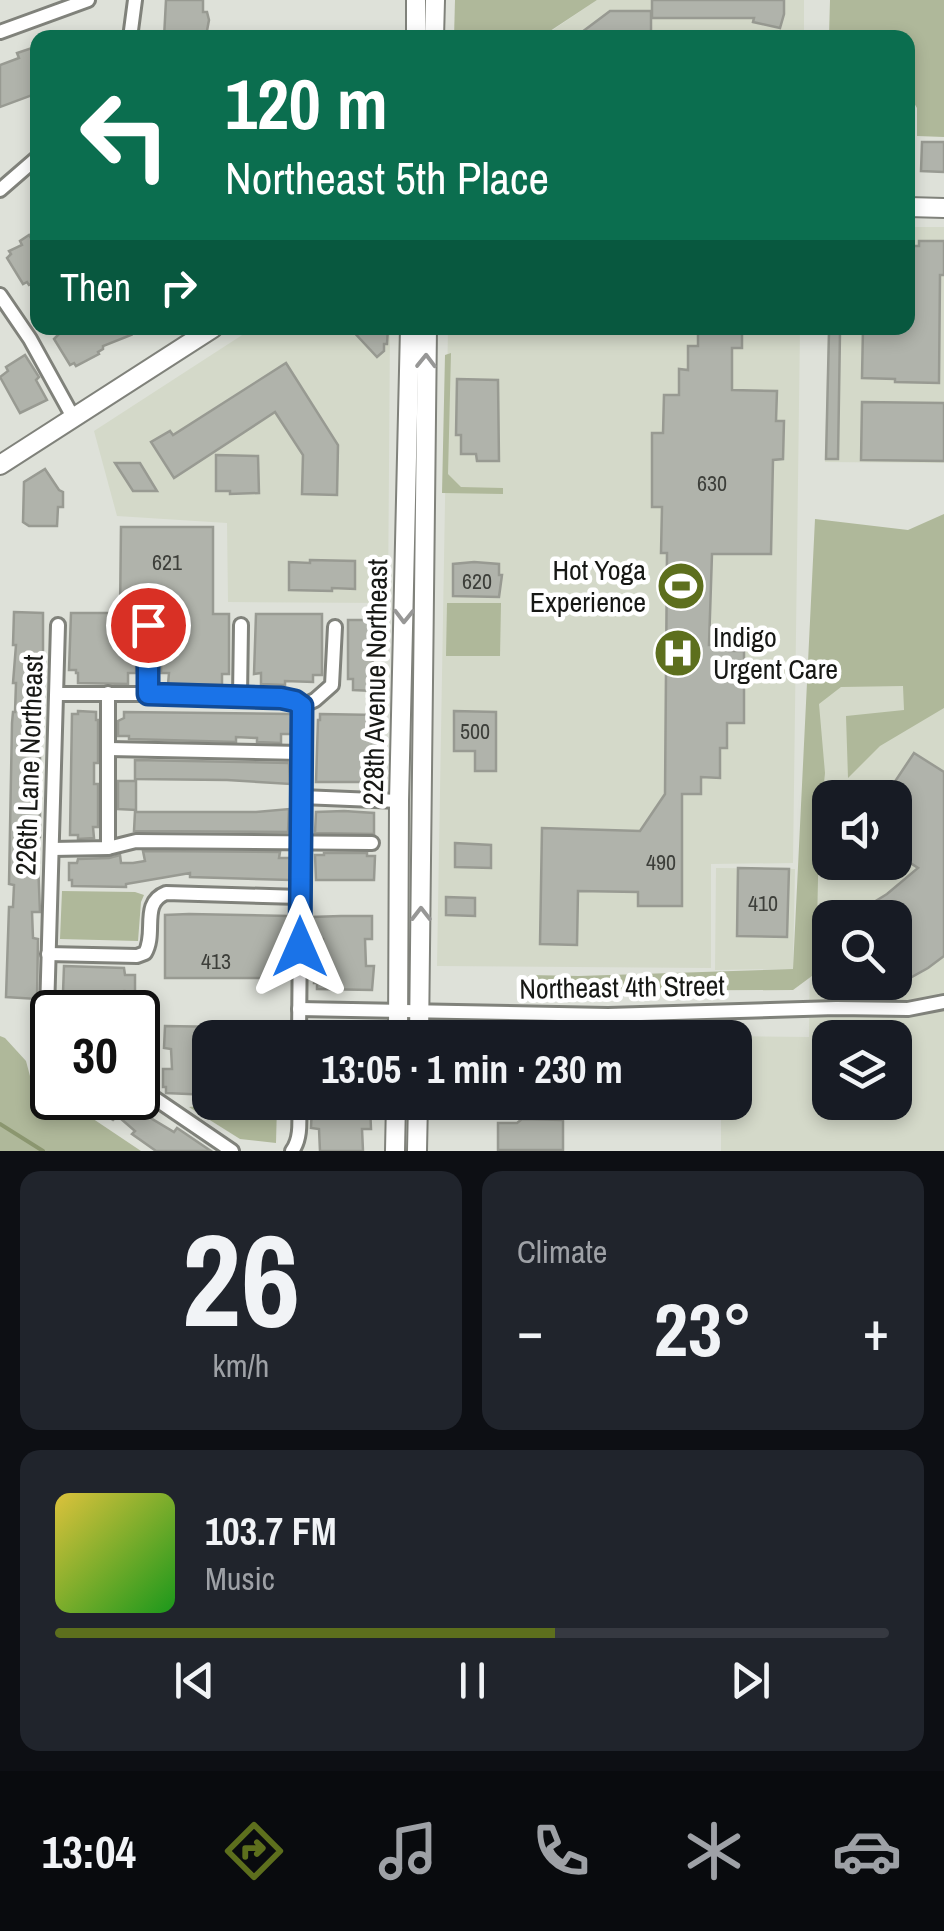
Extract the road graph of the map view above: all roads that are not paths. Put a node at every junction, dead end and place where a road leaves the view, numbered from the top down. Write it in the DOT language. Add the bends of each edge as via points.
graph roads {
  1 [pos="88,0"];
  2 [pos="136,0"];
  3 [pos="416,0"];
  4 [pos="435,0"];
  5 [pos="131,30"];
  6 [pos="416,30"];
  7 [pos="434,30"];
  8 [pos="0,32"];
  9 [pos="30,164"];
  10 [pos="0,190"];
  11 [pos="915,207"];
  12 [pos="944,208"];
  13 [pos="0,295"];
  14 [pos="201,335"];
  15 [pos="410,335"];
  16 [pos="427,335"];
  17 [pos="73,417"];
  18 [pos="0,465"];
  19 [pos="415,517"];
  20 [pos="58,625"];
  21 [pos="148,625"];
  22 [pos="241,626"];
  23 [pos="336,627"];
  24 [pos="108,693"];
  25 [pos="57,694"];
  26 [pos="148,694"];
  27 [pos="240,696"];
  28 [pos="302,706"];
  29 [pos="401,727"];
  30 [pos="109,750"];
  31 [pos="301,752"];
  32 [pos="422,796"];
  33 [pos="300,797"];
  34 [pos="399,801"];
  35 [pos="300,843"];
  36 [pos="372,843"];
  37 [pos="52,848"];
  38 [pos="108,848"];
  39 [pos="300,896"];
  40 [pos="48,954"];
  41 [pos="47,990"];
  42 [pos="944,1002"];
  43 [pos="299,1009"];
  44 [pos="398,1010"];
  45 [pos="420,1011"];
  46 [pos="299,1020"];
  47 [pos="398,1020"];
  48 [pos="420,1020"];
  49 [pos="160,1102"];
  50 [pos="299,1120"];
  51 [pos="396,1120"];
  52 [pos="418,1120"];
  53 [pos="232,1151"];
  54 [pos="292,1151"];
  55 [pos="395,1151"];
  56 [pos="417,1151"];
  1 -- 8 [label="street"];
  2 -- 5 [label="street"];
  3 -- 6 [label="main road"];
  4 -- 7 [label="main road"];
  9 -- 10 [label="street"];
  11 -- 12 [label="main road"];
  13 -- 17 [label="street"];
  14 -- 17 [label="main road"];
  15 -- 19 [label="main road" via="406,423"];
  19 -- 16 [label="main road, 228th Avenue Northeast, one-way"];
  17 -- 18 [label="main road"];
  19 -- 29 [label="main road, 228th Avenue Northeast, one-way"];
  19 -- 32 [label="main road, 228th Avenue Northeast" via="424,581"];
  20 -- 25 [label="street, 226th Lane Northeast"];
  21 -- 26 [label="street"];
  22 -- 27 [label="street"];
  23 -- 28 [label="street" via="332,685"];
  24 -- 25 [label="street"];
  24 -- 26 [label="street"];
  24 -- 30 [label="street"];
  25 -- 37 [label="street, 226th Lane Northeast"];
  26 -- 27 [label="street"];
  27 -- 28 [label="street"];
  28 -- 31 [label="street"];
  29 -- 32 [label="main road" via="409,785"];
  29 -- 34 [label="main road, 228th Avenue Northeast"];
  30 -- 31 [label="street"];
  30 -- 38 [label="street"];
  31 -- 33 [label="street"];
  45 -- 32 [label="main road, 228th Avenue Northeast, one-way"];
  33 -- 34 [label="street"];
  33 -- 35 [label="street"];
  34 -- 44 [label="main road, 228th Avenue Northeast"];
  35 -- 36 [label="street"];
  35 -- 38 [label="street" via="136,841"];
  35 -- 39 [label="street"];
  37 -- 38 [label="street"];
  37 -- 40 [label="street, 226th Lane Northeast"];
  39 -- 40 [label="street" via="166,893 150,907 145,953"];
  39 -- 43 [label="street"];
  40 -- 41 [label="street, 226th Lane Northeast"];
  42 -- 45 [label="street, Northeast 4th Street" via="908,1009 608,1015"];
  43 -- 44 [label="street, Northeast 4th Street"];
  43 -- 46 [label="street"];
  44 -- 45 [label="street, Northeast 4th Street"];
  44 -- 47 [label="main road, 228th Avenue Northeast"];
  45 -- 48 [label="main road, 228th Avenue Northeast"];
  49 -- 53 [label="street"];
  50 -- 54 [label="street"];
  51 -- 55 [label="main road"];
  52 -- 56 [label="main road"];
}
